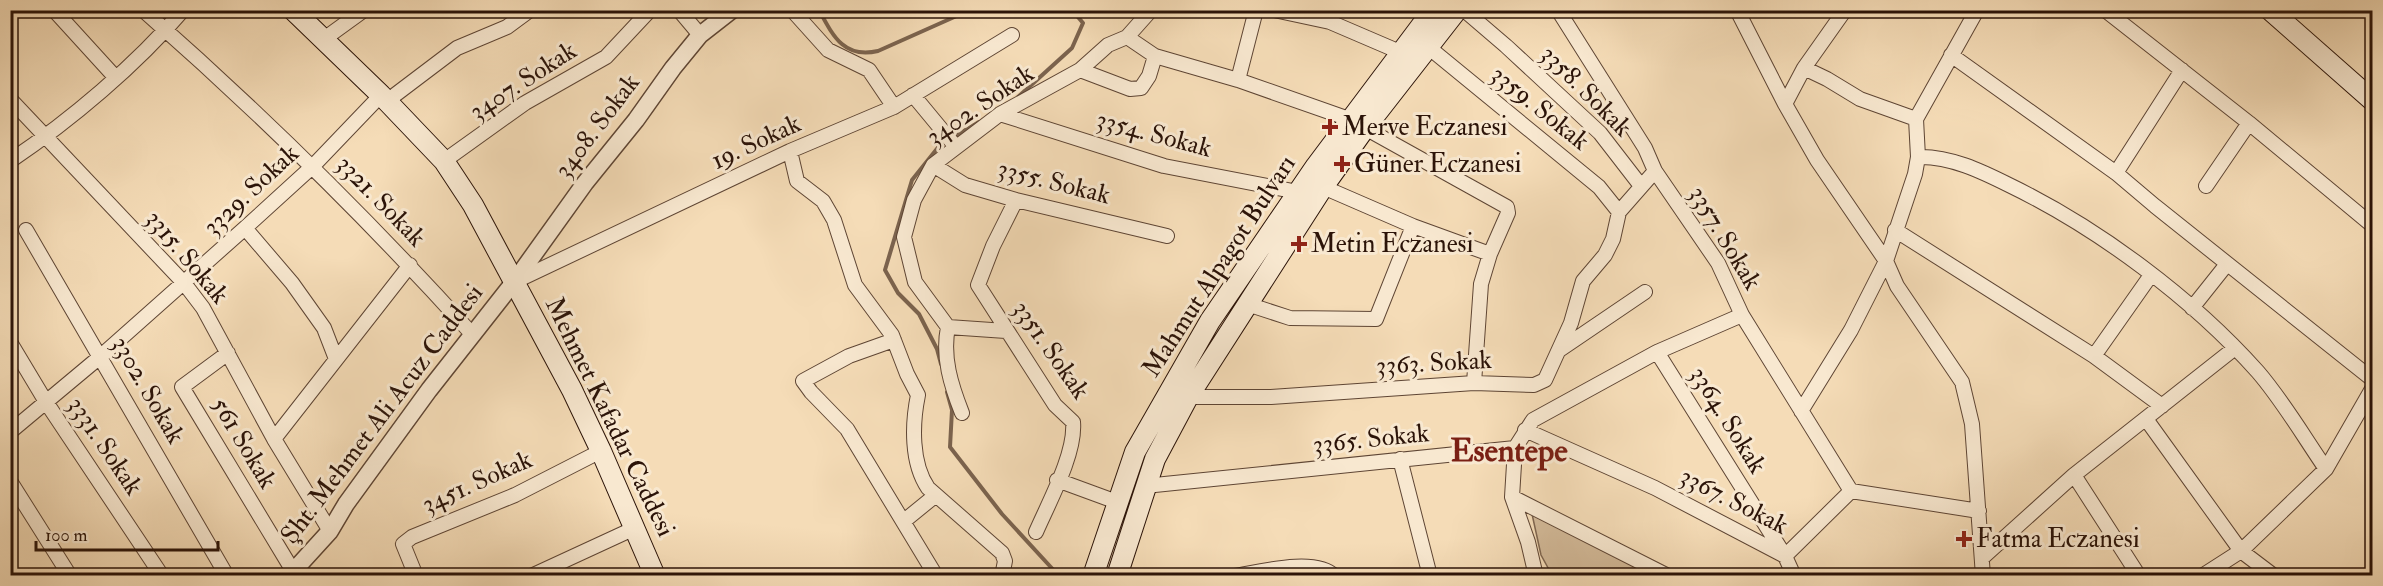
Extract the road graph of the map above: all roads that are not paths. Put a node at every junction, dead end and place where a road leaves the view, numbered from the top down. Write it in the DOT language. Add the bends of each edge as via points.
graph roads {
  1 [pos="54,10"];
  2 [pos="143,10"];
  3 [pos="183,10"];
  4 [pos="293,10"];
  5 [pos="364,10"];
  6 [pos="530,10"];
  7 [pos="650,10"];
  8 [pos="679,10"];
  9 [pos="732,10"];
  10 [pos="792,10"];
  11 [pos="1151,10"];
  12 [pos="1256,10"];
  13 [pos="1274,10"];
  14 [pos="1433,10"];
  15 [pos="1456,10"];
  16 [pos="1464,10"];
  17 [pos="1558,10"];
  18 [pos="1737,10"];
  19 [pos="1845,10"];
  20 [pos="1977,10"];
  21 [pos="2105,10"];
  22 [pos="2270,10"];
  23 [pos="1332,16"];
  24 [pos="165,29"];
  25 [pos="700,35"];
  26 [pos="1012,35"];
  27 [pos="1127,37"];
  28 [pos="324,39"];
  29 [pos="1427,46"];
  30 [pos="1400,52"];
  31 [pos="1951,55"];
  32 [pos="1155,56"];
  33 [pos="1804,68"];
  34 [pos="1080,70"];
  35 [pos="2182,70"];
  36 [pos="116,78"];
  37 [pos="1238,80"];
  38 [pos="913,95"];
  39 [pos="384,98"];
  40 [pos="10,99"];
  41 [pos="2373,100"];
  42 [pos="1785,104"];
  43 [pos="894,107"];
  44 [pos="1000,114"];
  45 [pos="1916,119"];
  46 [pos="2249,123"];
  47 [pos="1358,124"];
  48 [pos="46,137"];
  49 [pos="954,144"];
  50 [pos="790,151"];
  51 [pos="1918,157"];
  52 [pos="10,161"];
  53 [pos="444,161"];
  54 [pos="933,165"];
  55 [pos="313,166"];
  56 [pos="1655,171"];
  57 [pos="2116,173"];
  58 [pos="1641,186"];
  59 [pos="2206,186"];
  60 [pos="1323,187"];
  61 [pos="1298,192"];
  62 [pos="1016,200"];
  63 [pos="1619,212"];
  64 [pos="2373,225"];
  65 [pos="1413,226"];
  66 [pos="245,228"];
  67 [pos="26,230"];
  68 [pos="1895,230"];
  69 [pos="1167,236"];
  70 [pos="1490,254"];
  71 [pos="1886,261"];
  72 [pos="2227,264"];
  73 [pos="410,265"];
  74 [pos="2151,274"];
  75 [pos="514,282"];
  76 [pos="184,283"];
  77 [pos="1645,292"];
  78 [pos="1247,304"];
  79 [pos="2192,308"];
  80 [pos="1742,315"];
  81 [pos="948,327"];
  82 [pos="1006,331"];
  83 [pos="472,334"];
  84 [pos="894,340"];
  85 [pos="10,342"];
  86 [pos="2235,348"];
  87 [pos="1561,349"];
  88 [pos="1657,352"];
  89 [pos="228,353"];
  90 [pos="101,356"];
  91 [pos="2094,356"];
  92 [pos="336,359"];
  93 [pos="2373,379"];
  94 [pos="1474,383"];
  95 [pos="2373,389"];
  96 [pos="1188,397"];
  97 [pos="46,402"];
  98 [pos="2162,406"];
  99 [pos="1801,411"];
  100 [pos="962,413"];
  101 [pos="2146,419"];
  102 [pos="1526,430"];
  103 [pos="10,432"];
  104 [pos="273,439"];
  105 [pos="1515,448"];
  106 [pos="601,451"];
  107 [pos="1400,459"];
  108 [pos="2326,469"];
  109 [pos="2074,475"];
  110 [pos="1058,480"];
  111 [pos="10,481"];
  112 [pos="1145,486"];
  113 [pos="1851,491"];
  114 [pos="936,495"];
  115 [pos="1512,497"];
  116 [pos="1117,502"];
  117 [pos="1978,511"];
  118 [pos="904,521"];
  119 [pos="635,528"];
  120 [pos="330,531"];
  121 [pos="1036,532"];
  122 [pos="2241,551"];
  123 [pos="1785,556"];
  124 [pos="1982,558"];
  125 [pos="561,570"];
  126 [pos="291,574"];
  127 [pos="70,576"];
  128 [pos="162,576"];
  129 [pos="227,576"];
  130 [pos="416,576"];
  131 [pos="531,576"];
  132 [pos="655,576"];
  133 [pos="936,576"];
  134 [pos="1002,576"];
  135 [pos="1093,576"];
  136 [pos="1117,576"];
  137 [pos="1235,576"];
  138 [pos="1334,576"];
  139 [pos="1430,576"];
  140 [pos="1536,576"];
  141 [pos="1668,576"];
  142 [pos="1794,576"];
  143 [pos="1983,576"];
  144 [pos="2139,576"];
  145 [pos="2202,576"];
  146 [pos="2274,576"];
  1 -- 36 [label="street"];
  2 -- 24 [label="street, 3321. Sokak"];
  3 -- 24 [label="street"];
  4 -- 28 [label="main road, Mehmet Kafadar Caddesi"];
  5 -- 28 [label="street"];
  6 -- 39 [label="street, 3329. Sokak" via="507,27 457,48"];
  7 -- 53 [label="street, 3407. Sokak" via="606,57 525,104"];
  8 -- 25 [label="street"];
  9 -- 25 [label="street, 3408. Sokak"];
  10 -- 43 [label="street" via="828,50 869,70"];
  11 -- 27 [label="street, 3402. Sokak"];
  12 -- 37 [label="street"];
  13 -- 23 [label="street"];
  14 -- 30 [label="main road, Mahmut Alpagot Bulvarı"];
  15 -- 29 [label="main road, Mahmut Alpagot Bulvarı"];
  16 -- 58 [label="street, 3358. Sokak" via="1600,133"];
  17 -- 56 [label="street, 3357. Sokak" via="1645,148"];
  18 -- 42 [label="street"];
  19 -- 33 [label="street"];
  20 -- 31 [label="street"];
  21 -- 35 [label="street"];
  22 -- 41 [label="main road"];
  23 -- 30 [label="street"];
  24 -- 36 [label="street"];
  24 -- 55 [label="street, 3321. Sokak"];
  25 -- 75 [label="street, 3408. Sokak"];
  26 -- 38 [label="street, 19. Sokak"];
  27 -- 32 [label="street"];
  27 -- 34 [label="street, 3402. Sokak" via="1108,45"];
  28 -- 39 [label="main road, Mehmet Kafadar Caddesi"];
  29 -- 47 [label="main road, Mahmut Alpagot Bulvarı"];
  29 -- 63 [label="street, 3359. Sokak" via="1599,187"];
  30 -- 47 [label="main road, Mahmut Alpagot Bulvarı"];
  31 -- 45 [label="street"];
  31 -- 57 [label="street"];
  32 -- 34 [label="street" via="1141,88 1130,89"];
  32 -- 37 [label="street"];
  33 -- 42 [label="street"];
  33 -- 45 [label="street" via="1860,99"];
  34 -- 44 [label="street, 3402. Sokak"];
  35 -- 46 [label="street"];
  35 -- 57 [label="street"];
  36 -- 48 [label="street"];
  37 -- 47 [label="street"];
  38 -- 43 [label="street, 19. Sokak"];
  38 -- 49 [label="street"];
  39 -- 53 [label="main road, Mehmet Kafadar Caddesi"];
  39 -- 55 [label="street, 3329. Sokak"];
  40 -- 48 [label="street, 3315. Sokak"];
  42 -- 71 [label="street" via="1817,160"];
  43 -- 50 [label="street, 19. Sokak"];
  44 -- 49 [label="street, 3402. Sokak"];
  44 -- 61 [label="street, 3354. Sokak" via="1164,166"];
  45 -- 51 [label="street"];
  46 -- 59 [label="street"];
  46 -- 64 [label="street"];
  47 -- 60 [label="main road, Mahmut Alpagot Bulvarı"];
  47 -- 61 [label="main road, Mahmut Alpagot Bulvarı"];
  47 -- 70 [label="street" via="1507,207"];
  48 -- 52 [label="street"];
  48 -- 76 [label="street, 3315. Sokak"];
  49 -- 54 [label="street, 3402. Sokak"];
  50 -- 75 [label="street, 19. Sokak"];
  50 -- 84 [label="street" via="797,181 823,201 834,220 855,285"];
  51 -- 68 [label="street"];
  51 -- 74 [label="street" via="1937,156 2046,203"];
  53 -- 75 [label="main road, Mehmet Kafadar Caddesi" via="473,205"];
  54 -- 62 [label="street, 3355. Sokak" via="965,185"];
  54 -- 81 [label="street, 3402. Sokak" via="914,200 904,237 915,282"];
  55 -- 66 [label="street, 3329. Sokak"];
  55 -- 73 [label="street, 3321. Sokak"];
  56 -- 58 [label="street"];
  56 -- 80 [label="street, 3357. Sokak" via="1718,263"];
  57 -- 72 [label="street"];
  58 -- 63 [label="street"];
  60 -- 65 [label="street"];
  60 -- 78 [label="main road, Mahmut Alpagot Bulvarı"];
  61 -- 116 [label="main road, Mahmut Alpagot Bulvarı" via="1210,321 1160,406 1135,452"];
  62 -- 69 [label="street, 3355. Sokak"];
  62 -- 82 [label="street, 3351. Sokak" via="978,285"];
  63 -- 87 [label="street" via="1614,239 1583,281"];
  65 -- 70 [label="street"];
  65 -- 78 [label="street" via="1376,319 1290,318"];
  66 -- 76 [label="street, 3329. Sokak"];
  66 -- 92 [label="street" via="324,328"];
  67 -- 90 [label="street, 3302. Sokak"];
  68 -- 71 [label="street"];
  68 -- 91 [label="street"];
  70 -- 94 [label="street" via="1481,284"];
  71 -- 99 [label="street" via="1851,330"];
  71 -- 117 [label="street" via="1897,286 1962,382 1972,424"];
  72 -- 79 [label="street"];
  72 -- 93 [label="street"];
  73 -- 83 [label="street, 3321. Sokak"];
  73 -- 92 [label="street"];
  74 -- 79 [label="street"];
  74 -- 91 [label="street"];
  75 -- 83 [label="street, Şht. Mehmet Ali Acuz Caddesi"];
  75 -- 106 [label="main road, Mehmet Kafadar Caddesi"];
  76 -- 89 [label="street, 3315. Sokak"];
  76 -- 90 [label="street, 3329. Sokak"];
  77 -- 87 [label="street, 3363. Sokak"];
  78 -- 96 [label="main road, Mahmut Alpagot Bulvarı"];
  79 -- 86 [label="street"];
  80 -- 88 [label="street"];
  80 -- 99 [label="street, 3357. Sokak"];
  81 -- 82 [label="street"];
  81 -- 100 [label="street" via="947,365"];
  82 -- 110 [label="street, 3351. Sokak" via="1055,405 1073,422 1074,433"];
  83 -- 120 [label="street, Şht. Mehmet Ali Acuz Caddesi"];
  84 -- 114 [label="street" via="918,395 914,414 920,476"];
  84 -- 118 [label="street" via="849,356 803,381 847,429"];
  85 -- 97 [label="street, 3331. Sokak"];
  86 -- 98 [label="street"];
  86 -- 108 [label="street" via="2260,374"];
  87 -- 94 [label="street, 3363. Sokak" via="1545,380 1534,385"];
  88 -- 102 [label="street" via="1533,420"];
  88 -- 123 [label="street, 3364. Sokak"];
  89 -- 104 [label="street, 3315. Sokak"];
  89 -- 126 [label="street, 561 Sokak" via="182,387"];
  90 -- 97 [label="street, 3329. Sokak"];
  90 -- 129 [label="street, 3302. Sokak"];
  91 -- 98 [label="street"];
  92 -- 104 [label="street"];
  94 -- 96 [label="street, 3363. Sokak" via="1271,397"];
  95 -- 108 [label="street"];
  96 -- 112 [label="main road, Mahmut Alpagot Bulvarı" via="1166,435"];
  97 -- 103 [label="street, 3329. Sokak"];
  97 -- 128 [label="street, 3331. Sokak"];
  98 -- 101 [label="street"];
  99 -- 113 [label="street, 3357. Sokak"];
  101 -- 109 [label="street"];
  101 -- 122 [label="street"];
  102 -- 105 [label="street"];
  102 -- 123 [label="street, 3367. Sokak" via="1655,488"];
  104 -- 120 [label="street, 3315. Sokak"];
  105 -- 107 [label="street, 3365. Sokak"];
  105 -- 115 [label="street"];
  106 -- 119 [label="main road, Mehmet Kafadar Caddesi"];
  106 -- 130 [label="street, 3451. Sokak" via="515,495 412,537 403,544"];
  107 -- 112 [label="street, 3365. Sokak"];
  107 -- 139 [label="street"];
  108 -- 122 [label="street"];
  109 -- 124 [label="street"];
  109 -- 144 [label="street"];
  110 -- 116 [label="street"];
  110 -- 121 [label="street, 3351. Sokak"];
  111 -- 127 [label="street"];
  112 -- 136 [label="main road, Mahmut Alpagot Bulvarı"];
  113 -- 117 [label="street"];
  113 -- 123 [label="street, 3367. Sokak"];
  114 -- 118 [label="street"];
  114 -- 134 [label="street" via="1002,553"];
  115 -- 140 [label="street"];
  115 -- 141 [label="street"];
  116 -- 135 [label="main road, Mahmut Alpagot Bulvarı"];
  117 -- 124 [label="street"];
  118 -- 133 [label="street"];
  119 -- 125 [label="street"];
  119 -- 132 [label="main road, Mehmet Kafadar Caddesi"];
  120 -- 126 [label="street, Şht. Mehmet Ali Acuz Caddesi"];
  122 -- 145 [label="street"];
  122 -- 146 [label="street"];
  123 -- 142 [label="street, 3364. Sokak"];
  124 -- 143 [label="street"];
  125 -- 131 [label="street"];
  137 -- 138 [label="street" via="1307,566 1322,568"];
}
